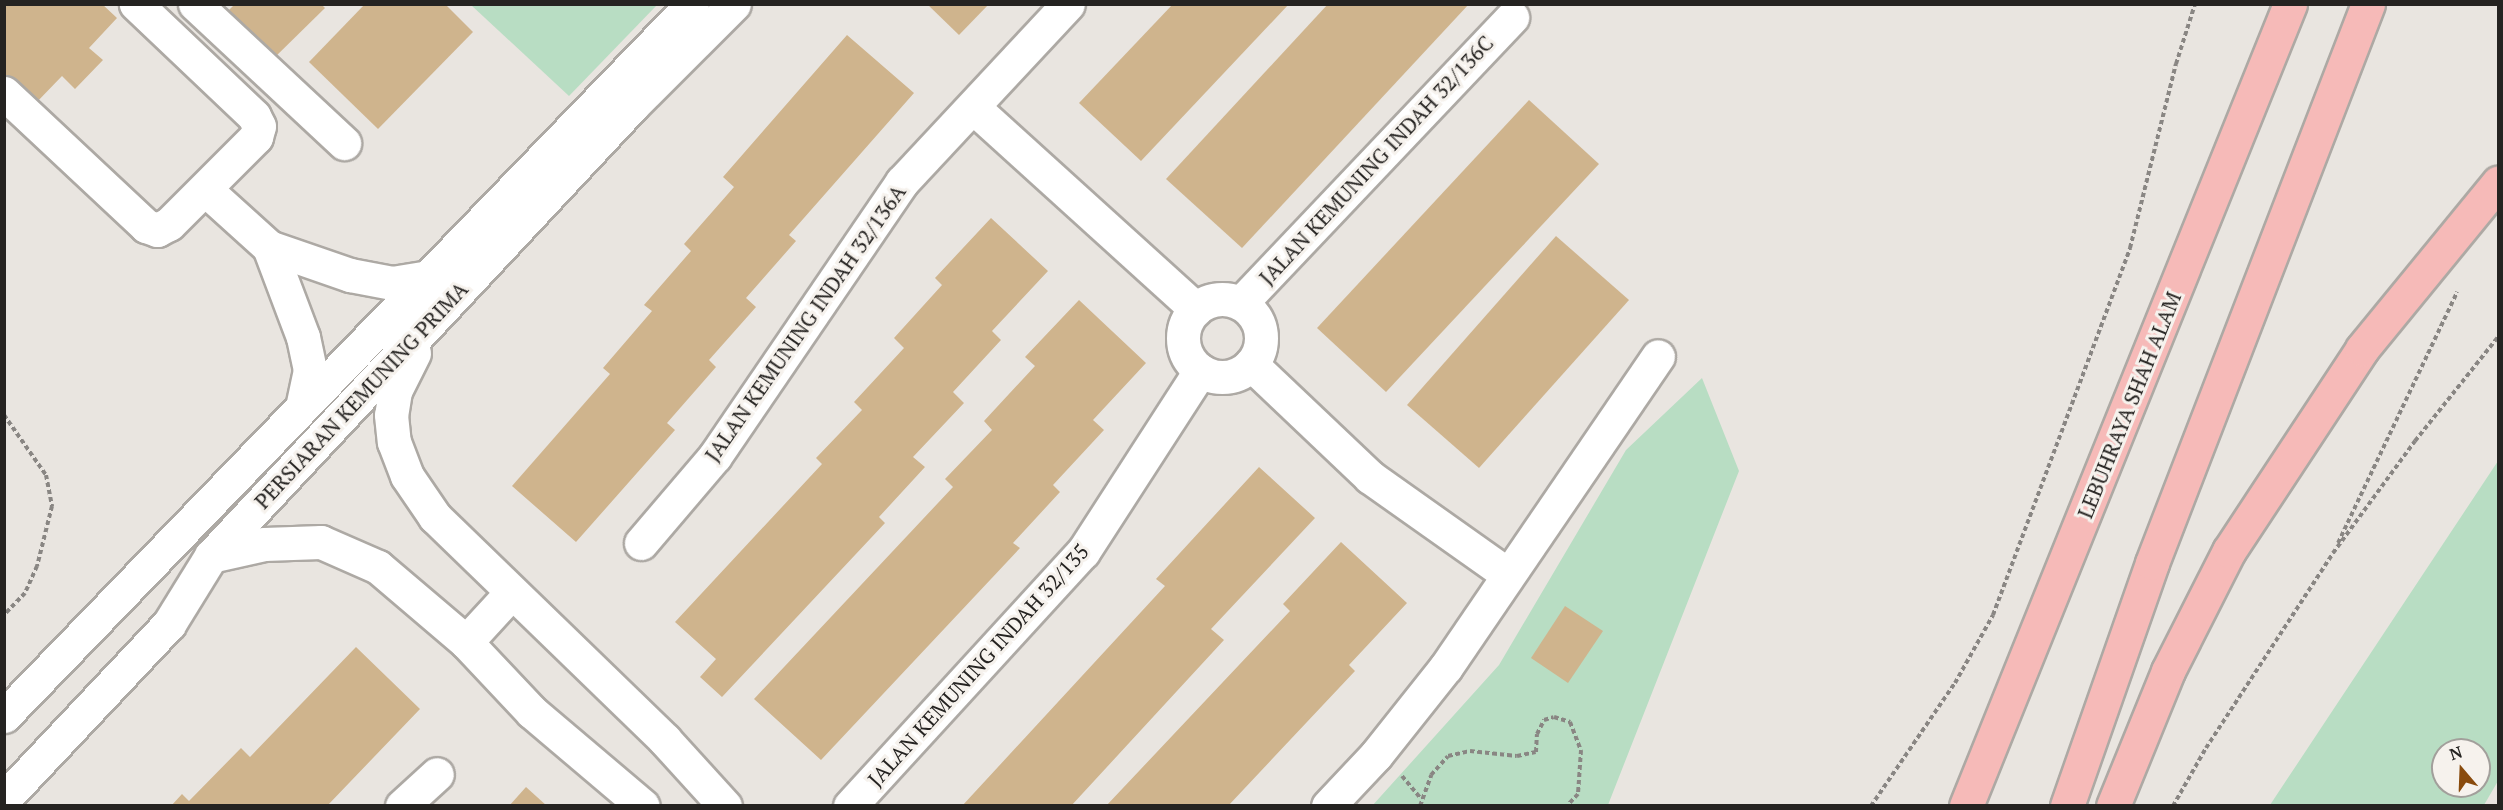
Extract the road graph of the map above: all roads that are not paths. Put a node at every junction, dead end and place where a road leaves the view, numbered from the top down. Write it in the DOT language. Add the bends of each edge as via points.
graph roads {
  1 [pos="136,4"];
  2 [pos="195,4"];
  3 [pos="692,4"];
  4 [pos="734,4"];
  5 [pos="1068,4"];
  6 [pos="2290,4"];
  7 [pos="2368,4"];
  8 [pos="1512,17"];
  9 [pos="4,93"];
  10 [pos="973,107"];
  11 [pos="344,143"];
  12 [pos="2499,183"];
  13 [pos="206,190"];
  14 [pos="268,247"];
  15 [pos="423,278"];
  16 [pos="1241,303"];
  17 [pos="1196,309"];
  18 [pos="439,312"];
  19 [pos="1658,356"];
  20 [pos="1251,364"];
  21 [pos="1200,370"];
  22 [pos="303,404"];
  23 [pos="641,543"];
  24 [pos="211,556"];
  25 [pos="1507,574"];
  26 [pos="511,593"];
  27 [pos="466,642"];
  28 [pos="4,716"];
  29 [pos="437,774"];
  30 [pos="4,799"];
  31 [pos="402,806"];
  32 [pos="643,806"];
  33 [pos="725,806"];
  34 [pos="850,806"];
  35 [pos="1328,806"];
  36 [pos="1966,806"];
  37 [pos="2067,806"];
  38 [pos="2113,806"];
  1 -- 13 [label="street" via="254,116 259,126 256,137"];
  2 -- 11 [label="street"];
  3 -- 15 [label="street, PERSIARAN KEMUNING PRIMA"];
  4 -- 18 [label="street, PERSIARAN KEMUNING PRIMA" via="632,106"];
  5 -- 10 [label="street, JALAN KEMUNING INDAH 32/136A"];
  6 -- 36 [label="highway, LEBUHRAYA SHAH ALAM"];
  7 -- 37 [label="highway" via="2152,563"];
  8 -- 16 [label="street, JALAN KEMUNING INDAH 32/136C"];
  9 -- 13 [label="street" via="146,226 157,230 169,224"];
  10 -- 17 [label="street"];
  10 -- 23 [label="street, JALAN KEMUNING INDAH 32/136A" via="902,182 715,456"];
  12 -- 38 [label="highway" via="2362,348 2229,551 2168,671"];
  13 -- 14 [label="street"];
  14 -- 15 [label="street" via="350,275 392,283"];
  14 -- 22 [label="street" via="303,337 310,370"];
  15 -- 22 [label="street, PERSIARAN KEMUNING PRIMA"];
  16 -- 17 [label="street" via="1218,299"];
  16 -- 20 [label="street" via="1257,320 1261,331 1258,354"];
  17 -- 21 [label="street" via="1188,318 1183,340 1185,352"];
  18 -- 24 [label="street, PERSIARAN KEMUNING PRIMA"];
  18 -- 26 [label="street" via="395,391 391,415 394,442 407,476 435,517"];
  19 -- 25 [label="street"];
  20 -- 21 [label="street" via="1233,376 1210,375"];
  20 -- 25 [label="street" via="1370,477"];
  21 -- 34 [label="street, JALAN KEMUNING INDAH 32/135" via="1083,552"];
  22 -- 28 [label="street, PERSIARAN KEMUNING PRIMA"];
  24 -- 27 [label="street" via="264,544 321,542 378,567"];
  24 -- 30 [label="street, PERSIARAN KEMUNING PRIMA" via="168,624"];
  25 -- 35 [label="street" via="1446,667 1376,755"];
  26 -- 27 [label="street"];
  26 -- 33 [label="street" via="657,732"];
  27 -- 32 [label="street" via="532,711"];
  29 -- 31 [label="street"];
}
